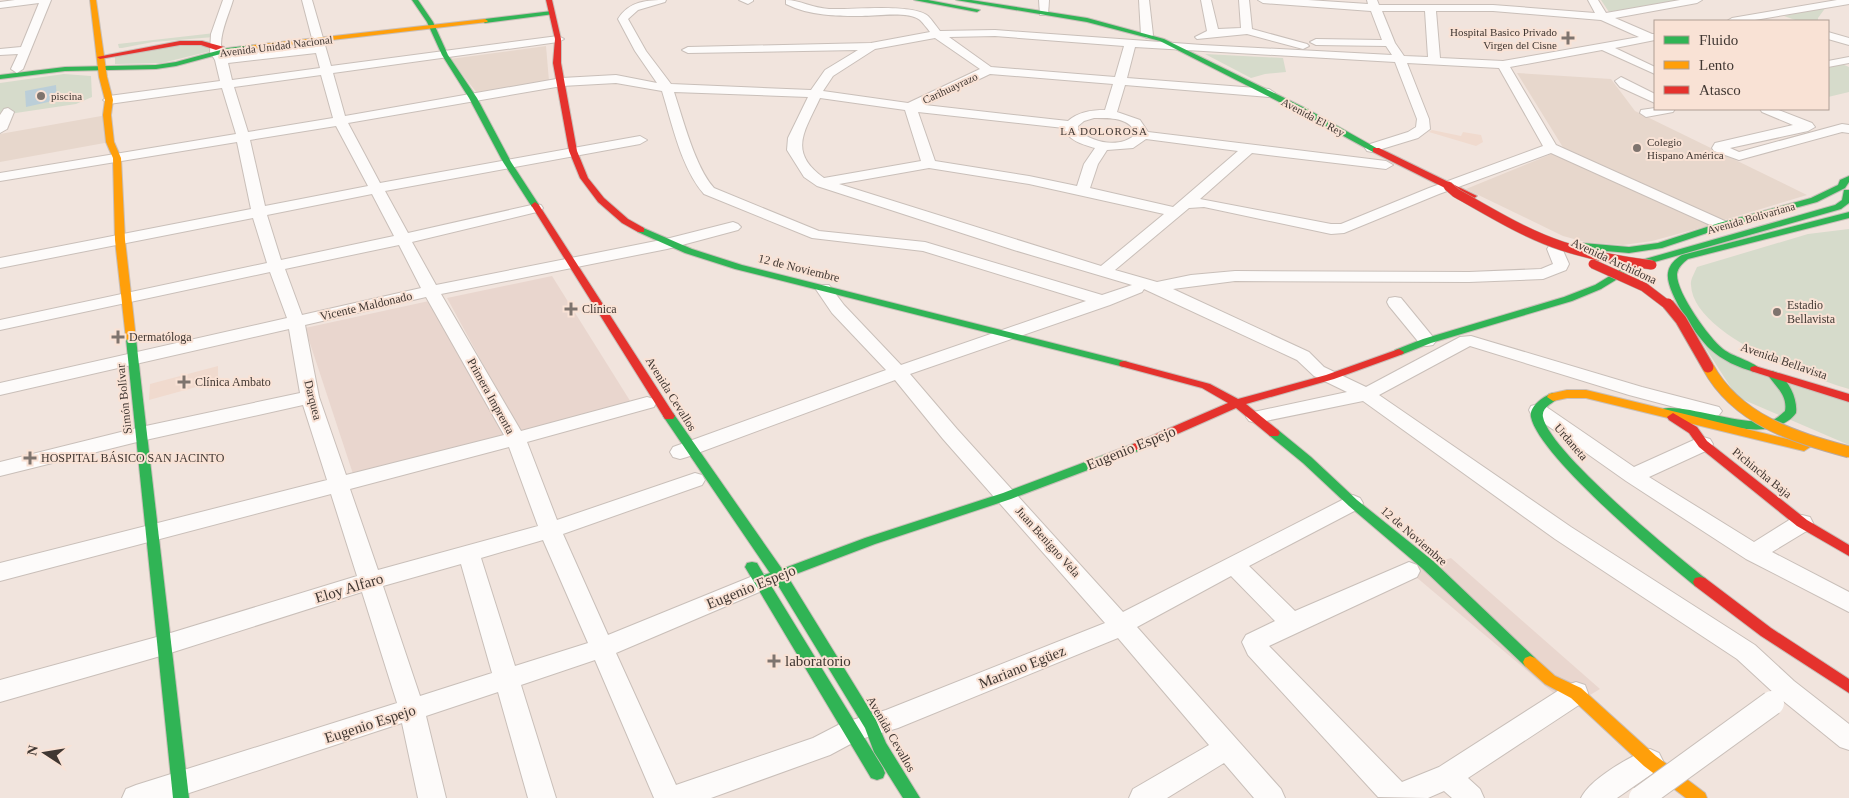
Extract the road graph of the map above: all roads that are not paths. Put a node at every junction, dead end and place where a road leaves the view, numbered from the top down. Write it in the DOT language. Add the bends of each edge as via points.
graph roads {
  1 [pos="40,0"];
  2 [pos="46,0"];
  3 [pos="94,0"];
  4 [pos="228,0"];
  5 [pos="322,0"];
  6 [pos="404,0"];
  7 [pos="415,0"];
  8 [pos="661,0"];
  9 [pos="791,0"];
  10 [pos="917,0"];
  11 [pos="959,0"];
  12 [pos="1044,0"];
  13 [pos="1144,0"];
  14 [pos="1206,0"];
  15 [pos="1244,0"];
  16 [pos="1263,0"];
  17 [pos="1593,0"];
  18 [pos="1697,0"];
  19 [pos="308,1"];
  20 [pos="1846,1"];
  21 [pos="1374,4"];
  22 [pos="1491,4"];
  23 [pos="0,5"];
  24 [pos="550,7"];
  25 [pos="1430,8"];
  26 [pos="1044,13"];
  27 [pos="1772,14"];
  28 [pos="1603,17"];
  29 [pos="1826,17"];
  30 [pos="1738,20"];
  31 [pos="1789,20"];
  32 [pos="426,25"];
  33 [pos="1247,31"];
  34 [pos="1213,33"];
  35 [pos="937,34"];
  36 [pos="1147,35"];
  37 [pos="1830,36"];
  38 [pos="1653,37"];
  39 [pos="558,39"];
  40 [pos="1288,41"];
  41 [pos="320,42"];
  42 [pos="1131,42"];
  43 [pos="1849,42"];
  44 [pos="1389,43"];
  45 [pos="1155,44"];
  46 [pos="872,46"];
  47 [pos="1604,47"];
  48 [pos="1172,48"];
  49 [pos="24,50"];
  50 [pos="688,50"];
  51 [pos="0,52"];
  52 [pos="218,53"];
  53 [pos="440,55"];
  54 [pos="1333,55"];
  55 [pos="101,57"];
  56 [pos="1400,59"];
  57 [pos="1849,60"];
  58 [pos="1434,61"];
  59 [pos="1829,64"];
  60 [pos="1503,65"];
  61 [pos="17,69"];
  62 [pos="103,69"];
  63 [pos="327,70"];
  64 [pos="988,70"];
  65 [pos="0,71"];
  66 [pos="1654,72"];
  67 [pos="1654,72"];
  68 [pos="0,76"];
  69 [pos="1621,81"];
  70 [pos="562,82"];
  71 [pos="1120,82"];
  72 [pos="228,84"];
  73 [pos="667,88"];
  74 [pos="1251,92"];
  75 [pos="1269,93"];
  76 [pos="814,94"];
  77 [pos="467,99"];
  78 [pos="1654,99"];
  79 [pos="109,100"];
  80 [pos="910,107"];
  81 [pos="1664,110"];
  82 [pos="1768,110"];
  83 [pos="8,112"];
  84 [pos="1110,114"];
  85 [pos="1646,114"];
  86 [pos="340,121"];
  87 [pos="1071,125"];
  88 [pos="1807,126"];
  89 [pos="0,128"];
  90 [pos="1847,128"];
  91 [pos="1823,134"];
  92 [pos="1142,135"];
  93 [pos="243,137"];
  94 [pos="640,140"];
  95 [pos="1103,146"];
  96 [pos="1372,148"];
  97 [pos="1551,148"];
  98 [pos="1248,149"];
  99 [pos="574,151"];
  100 [pos="117,158"];
  101 [pos="503,163"];
  102 [pos="929,164"];
  103 [pos="1386,165"];
  104 [pos="0,177"];
  105 [pos="822,183"];
  106 [pos="377,188"];
  107 [pos="1847,188"];
  108 [pos="1441,189"];
  109 [pos="1082,191"];
  110 [pos="533,209"];
  111 [pos="1180,209"];
  112 [pos="259,212"];
  113 [pos="1849,215"];
  114 [pos="1722,225"];
  115 [pos="733,227"];
  116 [pos="404,239"];
  117 [pos="120,240"];
  118 [pos="667,244"];
  119 [pos="1659,246"];
  120 [pos="1555,249"];
  121 [pos="0,263"];
  122 [pos="569,263"];
  123 [pos="276,265"];
  124 [pos="1672,267"];
  125 [pos="1103,272"];
  126 [pos="1156,287"];
  127 [pos="823,288"];
  128 [pos="1136,289"];
  129 [pos="431,291"];
  130 [pos="127,296"];
  131 [pos="1104,301"];
  132 [pos="1395,302"];
  133 [pos="296,321"];
  134 [pos="0,325"];
  135 [pos="1007,333"];
  136 [pos="1427,341"];
  137 [pos="133,358"];
  138 [pos="1362,366"];
  139 [pos="898,372"];
  140 [pos="1323,374"];
  141 [pos="1772,374"];
  142 [pos="0,388"];
  143 [pos="1374,390"];
  144 [pos="310,397"];
  145 [pos="1849,398"];
  146 [pos="648,403"];
  147 [pos="1236,403"];
  148 [pos="1538,410"];
  149 [pos="1663,412"];
  150 [pos="1256,417"];
  151 [pos="1767,425"];
  152 [pos="141,434"];
  153 [pos="516,440"];
  154 [pos="1703,444"];
  155 [pos="1849,444"];
  156 [pos="1849,452"];
  157 [pos="1849,458"];
  158 [pos="691,468"];
  159 [pos="0,469"];
  160 [pos="1633,476"];
  161 [pos="338,485"];
  162 [pos="1007,496"];
  163 [pos="1353,502"];
  164 [pos="1802,523"];
  165 [pos="152,530"];
  166 [pos="550,530"];
  167 [pos="1849,552"];
  168 [pos="469,553"];
  169 [pos="1754,553"];
  170 [pos="746,558"];
  171 [pos="1234,565"];
  172 [pos="1410,571"];
  173 [pos="0,572"];
  174 [pos="770,579"];
  175 [pos="370,581"];
  176 [pos="1849,603"];
  177 [pos="1292,623"];
  178 [pos="1122,626"];
  179 [pos="164,645"];
  180 [pos="602,648"];
  181 [pos="505,680"];
  182 [pos="1849,686"];
  183 [pos="0,691"];
  184 [pos="1779,695"];
  185 [pos="1563,696"];
  186 [pos="412,710"];
  187 [pos="861,728"];
  188 [pos="1849,739"];
  189 [pos="1228,747"];
  190 [pos="1641,773"];
  191 [pos="1448,776"];
  192 [pos="882,783"];
  193 [pos="180,791"];
  194 [pos="1667,792"];
  195 [pos="136,798"];
  196 [pos="432,798"];
  197 [pos="542,798"];
  198 [pos="668,798"];
  199 [pos="676,798"];
  200 [pos="912,798"];
  201 [pos="1143,798"];
  202 [pos="1271,798"];
  203 [pos="1470,798"];
  204 [pos="1595,798"];
  205 [pos="1699,798"];
  1 -- 23 [label="street"];
  2 -- 49 [label="street"];
  3 -- 55 [label="street, Simón Bolívar"];
  4 -- 52 [label="street, Darquea" via="217,34"];
  5 -- 19 [label="street"];
  6 -- 32 [label="street, Avenida Cevallos"];
  7 -- 32 [label="street, Avenida Cevallos"];
  8 -- 73 [label="street" via="633,8 623,18"];
  9 -- 35 [label="street" via="794,5 819,12 918,14"];
  10 -- 45 [label="street" via="1108,29"];
  11 -- 26 [label="street, Avenida El Rey"];
  12 -- 26 [label="street"];
  13 -- 36 [label="street"];
  14 -- 34 [label="street"];
  15 -- 33 [label="street"];
  16 -- 21 [label="street"];
  17 -- 28 [label="street"];
  18 -- 28 [label="street"];
  19 -- 41 [label="street, Primera Imprenta"];
  20 -- 27 [label="street"];
  20 -- 29 [label="street" via="1831,9"];
  21 -- 25 [label="street"];
  21 -- 44 [label="street"];
  22 -- 25 [label="street"];
  22 -- 28 [label="street"];
  24 -- 32 [label="street, Avenida Unidad Nacional"];
  24 -- 39 [label="street, 12 de Noviembre"];
  25 -- 58 [label="street"];
  26 -- 36 [label="street, Avenida El Rey" via="1114,25"];
  27 -- 30 [label="street"];
  27 -- 31 [label="street"];
  28 -- 38 [label="street"];
  32 -- 41 [label="street, Avenida Unidad Nacional"];
  32 -- 53 [label="street, Avenida Cevallos"];
  33 -- 34 [label="street"];
  33 -- 40 [label="street"];
  34 -- 48 [label="street"];
  35 -- 42 [label="street" via="995,33"];
  35 -- 46 [label="street"];
  35 -- 64 [label="street"];
  36 -- 48 [label="street, Avenida El Rey"];
  37 -- 43 [label="street"];
  38 -- 47 [label="street"];
  39 -- 53 [label="street"];
  39 -- 70 [label="street, 12 de Noviembre" via="557,63"];
  40 -- 44 [label="street"];
  40 -- 54 [label="street"];
  41 -- 52 [label="street"];
  41 -- 63 [label="street, Primera Imprenta"];
  42 -- 45 [label="street"];
  42 -- 71 [label="street"];
  44 -- 56 [label="street"];
  45 -- 48 [label="street"];
  46 -- 50 [label="street"];
  46 -- 76 [label="street" via="828,73"];
  47 -- 60 [label="street"];
  47 -- 66 [label="street"];
  48 -- 54 [label="street"];
  48 -- 74 [label="street, Avenida El Rey"];
  48 -- 75 [label="street, Avenida El Rey"];
  49 -- 51 [label="street"];
  49 -- 61 [label="street"];
  52 -- 55 [label="street, Avenida Unidad Nacional" via="202,43 180,43"];
  52 -- 62 [label="street, Avenida Unidad Nacional" via="176,64"];
  52 -- 72 [label="street, Darquea"];
  53 -- 63 [label="street"];
  53 -- 77 [label="street, Avenida Cevallos"];
  54 -- 56 [label="street"];
  55 -- 61 [label="street, Avenida Unidad Nacional"];
  55 -- 62 [label="street, Simón Bolívar"];
  56 -- 58 [label="street"];
  56 -- 96 [label="street" via="1423,119 1423,129"];
  57 -- 59 [label="street"];
  58 -- 60 [label="street"];
  60 -- 97 [label="street"];
  61 -- 65 [label="street, Avenida Unidad Nacional"];
  62 -- 68 [label="street, Avenida Unidad Nacional" via="65,69"];
  62 -- 79 [label="street, Simón Bolívar"];
  63 -- 72 [label="street"];
  63 -- 86 [label="street, Primera Imprenta"];
  64 -- 71 [label="street, Carihuayrazo"];
  64 -- 80 [label="street, Carihuayrazo"];
  67 -- 69 [label="street"];
  69 -- 78 [label="street"];
  70 -- 73 [label="street" via="620,79"];
  70 -- 77 [label="street"];
  70 -- 99 [label="street, 12 de Noviembre"];
  71 -- 74 [label="street, Carihuayrazo"];
  71 -- 84 [label="street"];
  72 -- 79 [label="street"];
  72 -- 93 [label="street, Darquea"];
  73 -- 76 [label="street"];
  73 -- 131 [label="street" via="680,133 701,182 714,193 800,230 925,247"];
  74 -- 75 [label="street, Carihuayrazo"];
  74 -- 103 [label="street, Avenida El Rey"];
  75 -- 96 [label="street, Avenida El Rey"];
  76 -- 80 [label="street"];
  76 -- 105 [label="street" via="795,138 794,150 809,174"];
  76 -- 128 [label="street" via="804,103 785,137 786,162 797,177 831,195 1005,252"];
  77 -- 86 [label="street"];
  77 -- 101 [label="street, Avenida Cevallos"];
  79 -- 100 [label="street, Simón Bolívar" via="110,142"];
  80 -- 87 [label="street"];
  80 -- 102 [label="street, Carihuayrazo"];
  81 -- 85 [label="street"];
  82 -- 88 [label="street"];
  83 -- 89 [label="street"];
  84 -- 87 [label="street" via="1093,114 1079,118"];
  84 -- 92 [label="street" via="1135,122 1142,128"];
  86 -- 93 [label="street"];
  86 -- 106 [label="street, Primera Imprenta"];
  87 -- 95 [label="street" via="1071,131 1077,138"];
  88 -- 91 [label="street"];
  88 -- 91 [label="street" via="1719,148 1739,156"];
  90 -- 91 [label="street"];
  92 -- 95 [label="street" via="1126,145"];
  92 -- 98 [label="street"];
  93 -- 100 [label="street"];
  93 -- 112 [label="street, Darquea"];
  94 -- 99 [label="street"];
  95 -- 109 [label="street" via="1091,164"];
  96 -- 108 [label="street, Avenida El Rey"];
  97 -- 108 [label="street"];
  97 -- 114 [label="street"];
  98 -- 103 [label="street"];
  98 -- 111 [label="street"];
  99 -- 101 [label="street"];
  99 -- 118 [label="street, 12 de Noviembre" via="584,178 601,200 625,221"];
  100 -- 104 [label="street"];
  100 -- 117 [label="street, Simón Bolívar"];
  101 -- 106 [label="street"];
  101 -- 110 [label="street, Avenida Cevallos"];
  102 -- 105 [label="street"];
  102 -- 109 [label="street"];
  103 -- 108 [label="street, Avenida El Rey"];
  105 -- 125 [label="street"];
  106 -- 112 [label="street"];
  106 -- 116 [label="street, Primera Imprenta"];
  107 -- 114 [label="street, Avenida Bolivariana"];
  107 -- 136 [label="street, Eugenio Espejo" via="1846,201 1838,206 1652,259 1634,265 1598,288 1568,299"];
  108 -- 111 [label="street" via="1344,228 1331,229 1204,203"];
  108 -- 119 [label="street, Avenida El Rey" via="1460,190 1559,239 1584,247 1629,250"];
  108 -- 120 [label="street, Avenida Archidona" via="1513,231"];
  108 -- 124 [label="street, bridge" via="1456,193 1547,240 1632,264"];
  109 -- 111 [label="street"];
  110 -- 116 [label="street"];
  110 -- 122 [label="street, Avenida Cevallos"];
  111 -- 125 [label="street"];
  112 -- 117 [label="street"];
  112 -- 123 [label="street, Darquea"];
  113 -- 124 [label="street, Avenida Bolivariana" via="1685,257"];
  114 -- 119 [label="street, Avenida Bolivariana"];
  115 -- 118 [label="street, Vicente Maldonado"];
  116 -- 123 [label="street"];
  116 -- 129 [label="street, Primera Imprenta"];
  117 -- 121 [label="street"];
  117 -- 130 [label="street, Simón Bolívar"];
  118 -- 122 [label="street, Vicente Maldonado"];
  118 -- 127 [label="street, 12 de Noviembre" via="731,265"];
  120 -- 126 [label="street" via="1560,267 1543,274 1469,277 1235,276"];
  120 -- 156 [label="street, Avenida Archidona, bridge" via="1593,264 1664,300 1673,309 1724,393 1743,409 1783,430"];
  122 -- 129 [label="street, Vicente Maldonado"];
  122 -- 146 [label="street, Avenida Cevallos"];
  122 -- 158 [label="street, Avenida Cevallos"];
  123 -- 130 [label="street"];
  123 -- 133 [label="street, Darquea"];
  124 -- 141 [label="street, Avenida Bellavista" via="1672,277 1704,338 1720,352"];
  125 -- 126 [label="street"];
  126 -- 140 [label="street" via="1303,356"];
  127 -- 135 [label="street, 12 de Noviembre"];
  127 -- 139 [label="street, Juan Benigno Vela" via="838,309"];
  128 -- 131 [label="street"];
  128 -- 140 [label="street" via="1202,317 1296,365"];
  129 -- 133 [label="street, Vicente Maldonado"];
  129 -- 153 [label="street, Primera Imprenta"];
  130 -- 134 [label="street"];
  130 -- 137 [label="street, Simón Bolívar"];
  131 -- 135 [label="street"];
  132 -- 136 [label="street"];
  133 -- 137 [label="street, Vicente Maldonado"];
  133 -- 144 [label="street, Darquea"];
  135 -- 139 [label="street"];
  135 -- 147 [label="street, 12 de Noviembre" via="1206,386"];
  136 -- 138 [label="street, Eugenio Espejo"];
  137 -- 142 [label="street, Vicente Maldonado"];
  137 -- 152 [label="street, Simón Bolívar"];
  138 -- 140 [label="street, Eugenio Espejo"];
  138 -- 143 [label="street"];
  139 -- 158 [label="street"];
  139 -- 162 [label="street, Juan Benigno Vela"];
  140 -- 143 [label="street"];
  140 -- 147 [label="street, Eugenio Espejo"];
  141 -- 145 [label="street, Avenida Bellavista"];
  141 -- 151 [label="street" via="1789,395 1791,410 1788,417"];
  143 -- 150 [label="street"];
  143 -- 151 [label="street" via="1466,341 1479,342 1636,391"];
  143 -- 184 [label="street" via="1563,533 1746,652"];
  144 -- 152 [label="street"];
  144 -- 161 [label="street, Darquea"];
  146 -- 153 [label="street"];
  146 -- 158 [label="street, Avenida Cevallos"];
  147 -- 150 [label="street, 12 de Noviembre"];
  147 -- 162 [label="street, Eugenio Espejo" via="1130,450"];
  148 -- 149 [label="street" via="1553,397 1578,393"];
  148 -- 160 [label="street"];
  148 -- 182 [label="street, Urdaneta" via="1543,434 1622,515 1691,575 1766,632"];
  149 -- 151 [label="street" via="1678,411 1733,423"];
  149 -- 154 [label="street, Pichincha Baja" via="1693,430"];
  149 -- 157 [label="street"];
  150 -- 163 [label="street, 12 de Noviembre"];
  151 -- 155 [label="street"];
  152 -- 159 [label="street"];
  152 -- 165 [label="street, Simón Bolívar"];
  153 -- 161 [label="street"];
  153 -- 166 [label="street, Primera Imprenta"];
  154 -- 160 [label="street"];
  154 -- 164 [label="street, Pichincha Baja"];
  158 -- 166 [label="street, Eloy Alfaro"];
  158 -- 174 [label="street, Avenida Cevallos"];
  160 -- 169 [label="street"];
  161 -- 165 [label="street"];
  161 -- 175 [label="street, Darquea"];
  162 -- 174 [label="street, Eugenio Espejo" via="870,541"];
  162 -- 178 [label="street, Juan Benigno Vela"];
  163 -- 171 [label="street, Mariano Egüez"];
  163 -- 185 [label="street, 12 de Noviembre" via="1428,565"];
  164 -- 167 [label="street, Pichincha Baja"];
  164 -- 169 [label="street"];
  165 -- 173 [label="street"];
  165 -- 179 [label="street, Simón Bolívar"];
  166 -- 168 [label="street, Eloy Alfaro"];
  166 -- 180 [label="street, Primera Imprenta"];
  168 -- 175 [label="street, Eloy Alfaro"];
  168 -- 181 [label="street"];
  169 -- 176 [label="street"];
  170 -- 174 [label="street, Avenida Cevallos"];
  171 -- 177 [label="street"];
  171 -- 178 [label="street, Mariano Egüez" via="1134,616"];
  172 -- 177 [label="street"];
  174 -- 180 [label="street, Eugenio Espejo"];
  174 -- 187 [label="street, Avenida Cevallos"];
  174 -- 187 [label="street, Avenida Cevallos"];
  175 -- 179 [label="street, Eloy Alfaro"];
  175 -- 186 [label="street, Darquea"];
  177 -- 191 [label="street" via="1258,639 1254,642 1256,648 1388,788 1405,795"];
  178 -- 187 [label="street, Mariano Egüez" via="889,720"];
  178 -- 189 [label="street, Juan Benigno Vela"];
  179 -- 183 [label="street, Eloy Alfaro"];
  179 -- 193 [label="street, Simón Bolívar"];
  180 -- 181 [label="street, Eugenio Espejo"];
  180 -- 198 [label="street, Primera Imprenta"];
  181 -- 186 [label="street, Eugenio Espejo"];
  181 -- 197 [label="street"];
  184 -- 188 [label="street"];
  184 -- 190 [label="street, bridge"];
  185 -- 190 [label="street, 12 de Noviembre"];
  185 -- 191 [label="street"];
  186 -- 193 [label="street, Eugenio Espejo"];
  186 -- 196 [label="street, Darquea"];
  187 -- 192 [label="street, Avenida Cevallos"];
  187 -- 199 [label="street, Mariano Egüez" via="821,747"];
  187 -- 200 [label="street, Avenida Cevallos" via="880,747"];
  189 -- 201 [label="street"];
  189 -- 202 [label="street, Juan Benigno Vela"];
  190 -- 194 [label="street, 12 de Noviembre"];
  190 -- 204 [label="street"];
  190 -- 205 [label="street, 12 de Noviembre"];
  191 -- 203 [label="street"];
  193 -- 195 [label="street, Eugenio Espejo"];
}
